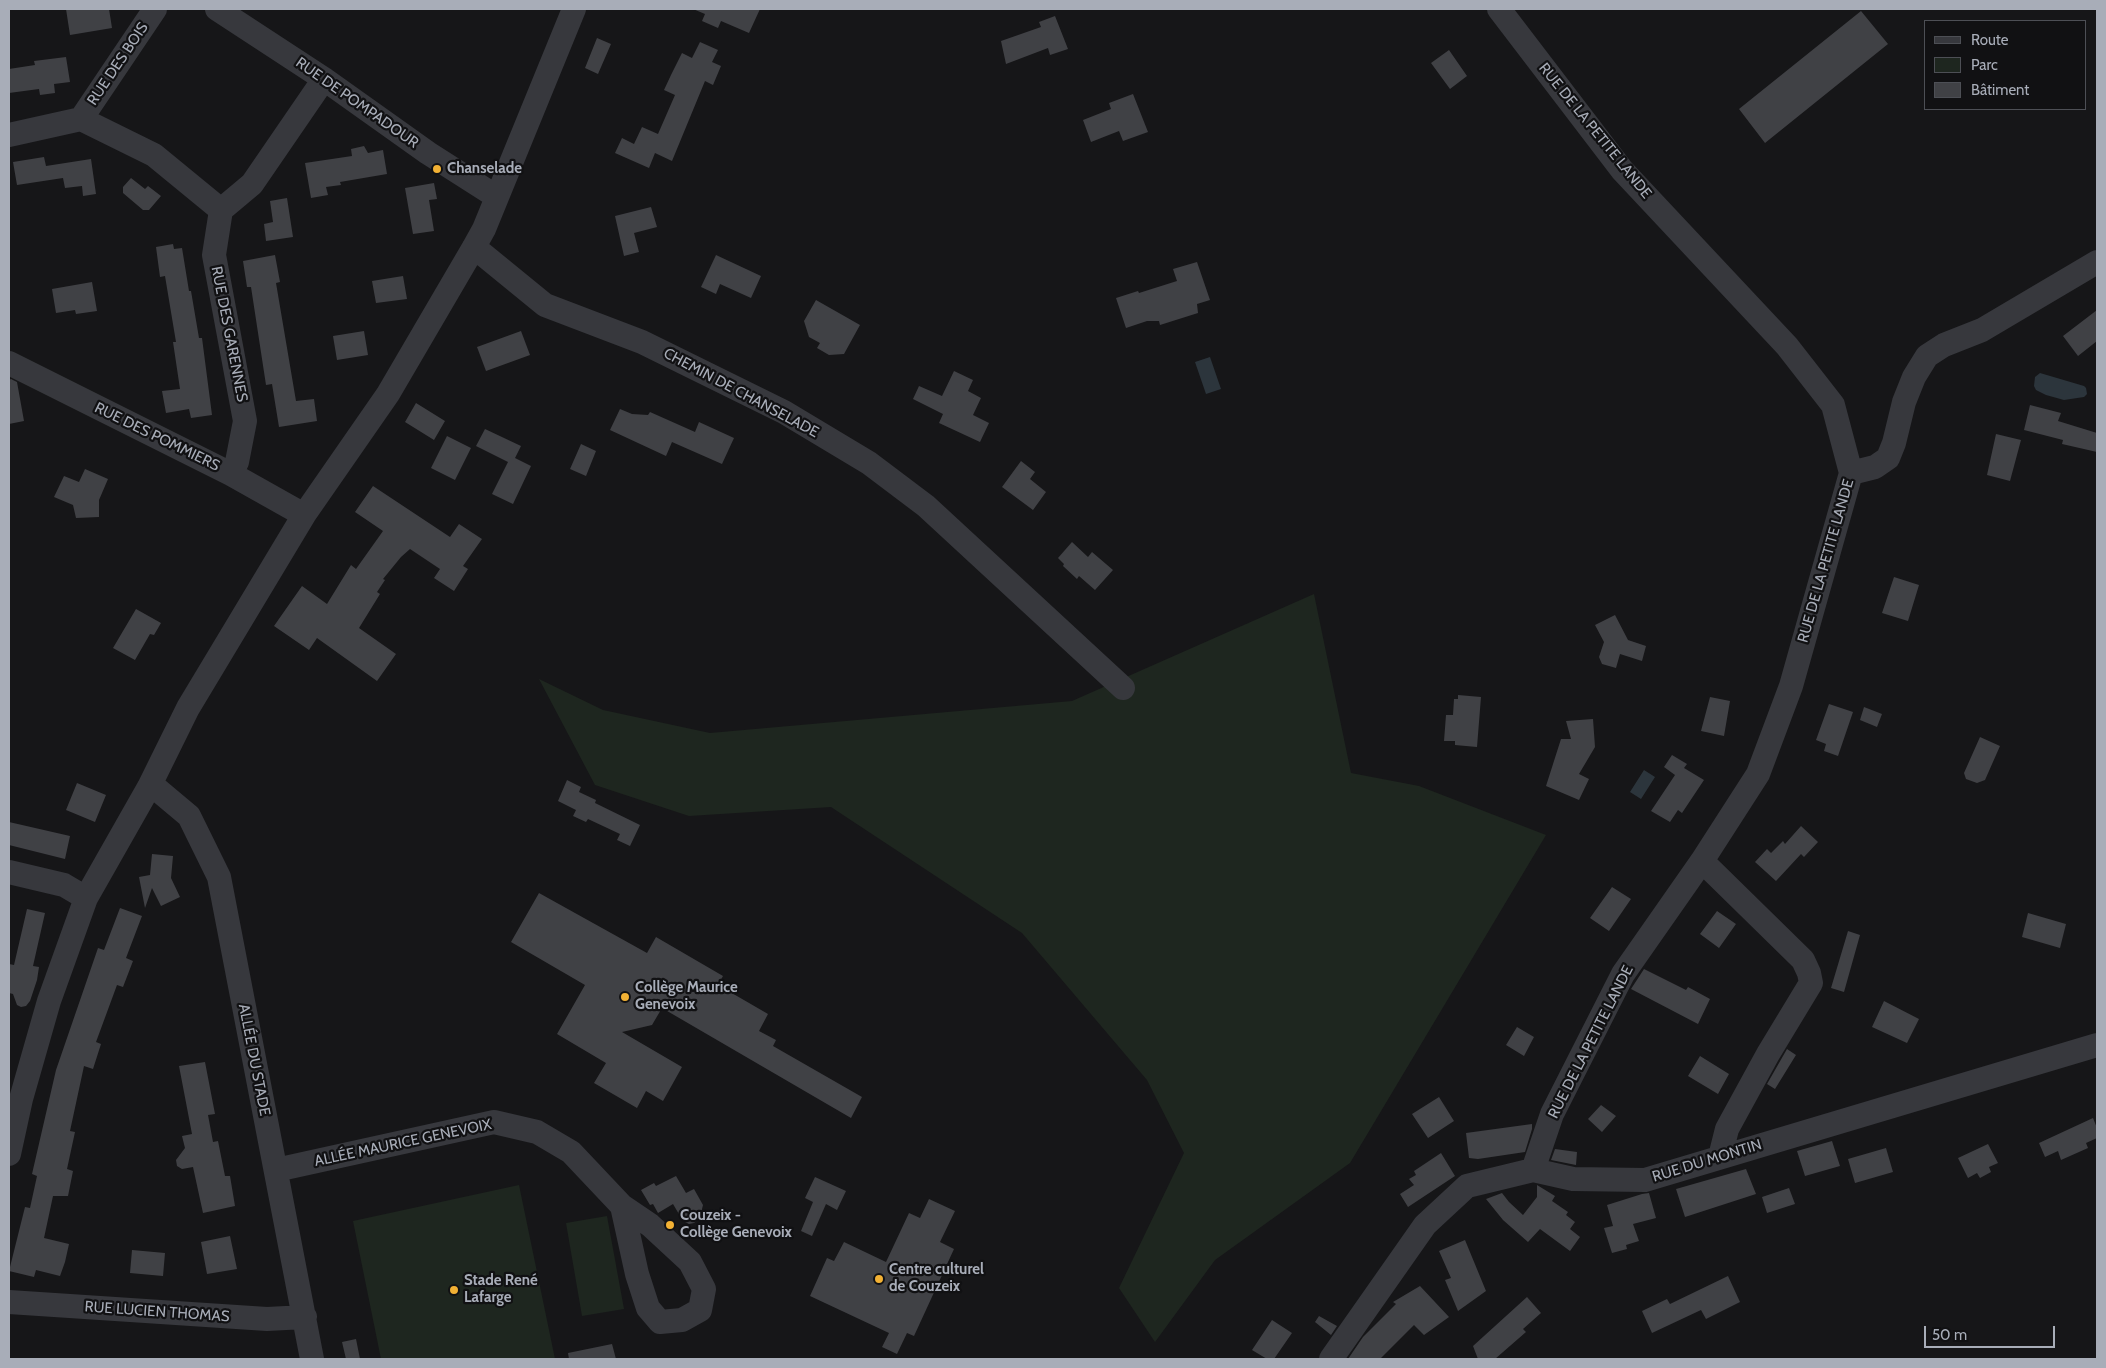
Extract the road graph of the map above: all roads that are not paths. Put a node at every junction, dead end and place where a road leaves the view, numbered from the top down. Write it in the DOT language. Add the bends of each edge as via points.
graph roads {
  1 [pos="156,9"];
  2 [pos="217,9"];
  3 [pos="574,9"];
  4 [pos="1499,9"];
  5 [pos="324,79"];
  6 [pos="81,119"];
  7 [pos="9,135"];
  8 [pos="497,197"];
  9 [pos="221,210"];
  10 [pos="474,247"];
  11 [pos="2097,262"];
  12 [pos="9,363"];
  13 [pos="1851,473"];
  14 [pos="231,474"];
  15 [pos="304,514"];
  16 [pos="1123,688"];
  17 [pos="149,787"];
  18 [pos="1702,861"];
  19 [pos="9,872"];
  20 [pos="86,898"];
  21 [pos="2097,1045"];
  22 [pos="9,1154"];
  23 [pos="1720,1157"];
  24 [pos="276,1170"];
  25 [pos="1534,1170"];
  26 [pos="622,1206"];
  27 [pos="9,1302"];
  28 [pos="304,1316"];
  29 [pos="312,1359"];
  30 [pos="1331,1359"];
  1 -- 6 [label="street, RUE DES BOIS"];
  2 -- 5 [label="street, RUE DE POMPADOUR"];
  3 -- 8 [label="street"];
  4 -- 13 [label="street, RUE DE LA PETITE LANDE" via="1622,170 1787,346 1833,405"];
  5 -- 8 [label="street, RUE DE POMPADOUR" via="428,153"];
  5 -- 9 [label="street" via="252,184"];
  6 -- 7 [label="street, RUE DES BOIS"];
  6 -- 9 [label="street, RUE DES BOIS" via="154,154"];
  8 -- 10 [label="street"];
  9 -- 14 [label="street, RUE DES GARENNES" via="214,255 245,421 237,462"];
  10 -- 15 [label="street" via="388,394"];
  10 -- 16 [label="street, CHEMIN DE CHANSELADE" via="545,305 642,342 784,412 869,464 926,506"];
  11 -- 13 [label="street" via="1982,330 1944,345 1927,356 1904,402 1888,458 1875,467"];
  12 -- 14 [label="street, RUE DES POMMIERS"];
  13 -- 18 [label="street, RUE DE LA PETITE LANDE" via="1791,686 1758,774"];
  14 -- 15 [label="street, RUE DES POMMIERS"];
  15 -- 17 [label="street" via="188,708"];
  17 -- 20 [label="street"];
  17 -- 24 [label="street, ALLÉE DU STADE" via="158,790 189,816 219,877"];
  18 -- 23 [label="street" via="1803,960 1810,983 1727,1129"];
  18 -- 25 [label="street, RUE DE LA PETITE LANDE" via="1623,974 1552,1114"];
  19 -- 20 [label="street" via="64,885"];
  20 -- 22 [label="street" via="50,1001"];
  21 -- 23 [label="street, RUE DU MONTIN"];
  23 -- 25 [label="street, RUE DU MONTIN" via="1645,1180 1573,1179"];
  24 -- 26 [label="street, ALLÉE MAURICE GENEVOIX" via="494,1122 537,1132 570,1152"];
  24 -- 28 [label="street, ALLÉE DU STADE"];
  25 -- 30 [label="street, RUE DU MONTIN" via="1467,1186 1425,1225"];
  26 -- 26 [label="street, ALLÉE MAURICE GENEVOIX" via="648,1308 660,1322 682,1320 700,1310 704,1289 690,1262 650,1225"];
  27 -- 28 [label="street, RUE LUCIEN THOMAS" via="267,1319"];
  28 -- 29 [label="street, ALLÉE DU STADE"];
}
